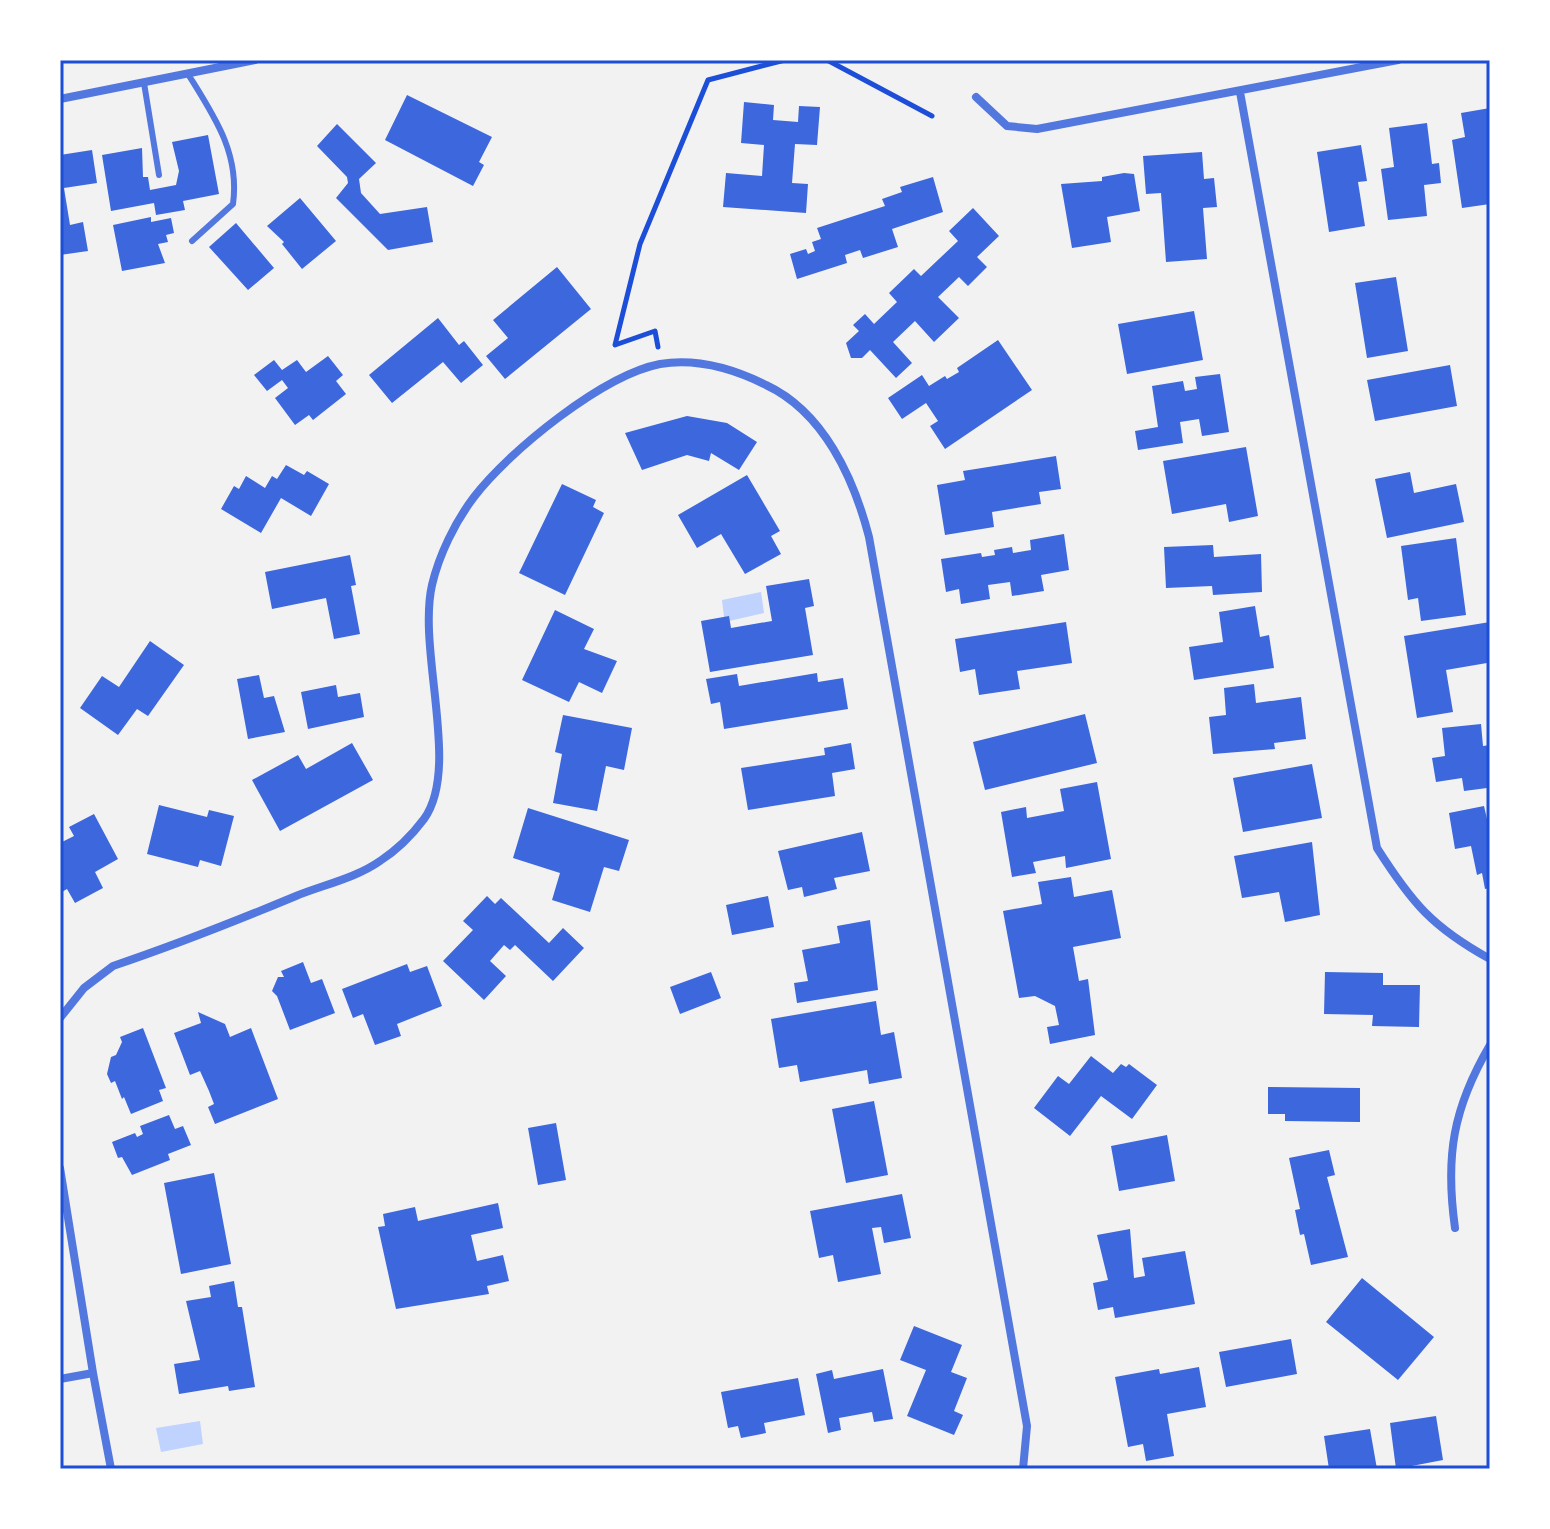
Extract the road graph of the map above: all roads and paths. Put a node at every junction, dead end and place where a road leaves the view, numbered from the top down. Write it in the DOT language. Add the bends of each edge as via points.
graph roads {
  1 [pos="255,60"];
  2 [pos="785,60"];
  3 [pos="827,60"];
  4 [pos="1398,60"];
  5 [pos="188,74"];
  6 [pos="144,83"];
  7 [pos="1240,92"];
  8 [pos="976,97"];
  9 [pos="60,99"];
  10 [pos="932,116"];
  11 [pos="159,175"];
  12 [pos="192,241"];
  13 [pos="661,364"];
  14 [pos="1490,959"];
  15 [pos="60,1018"];
  16 [pos="1490,1045"];
  17 [pos="60,1168"];
  18 [pos="1455,1228"];
  19 [pos="93,1373"];
  20 [pos="60,1379"];
  21 [pos="111,1469"];
  22 [pos="1023,1469"];
  1 -- 5 [label="street"];
  2 -- 13 [label="path" via="708,80 640,244 615,345 655,331"];
  3 -- 10 [label="path"];
  4 -- 7 [label="street"];
  5 -- 6 [label="street"];
  5 -- 12 [label="lane" via="224,133 237,179 233,204"];
  6 -- 9 [label="street"];
  6 -- 11 [label="lane"];
  7 -- 8 [label="street" via="1037,129 1007,126"];
  7 -- 14 [label="street" via="1377,848 1410,898 1442,931"];
  13 -- 15 [label="street" via="619,378 558,418 474,496 445,546 432,586 428,630 439,779 434,803 397,849 377,864 113,966 84,988"];
  13 -- 22 [label="street" via="699,363 736,371 781,394 808,417 852,481 869,537 1027,1426"];
  16 -- 18 [label="street" via="1473,1074 1452,1135"];
  17 -- 19 [label="street"];
  19 -- 20 [label="street"];
  19 -- 21 [label="street"];
}
